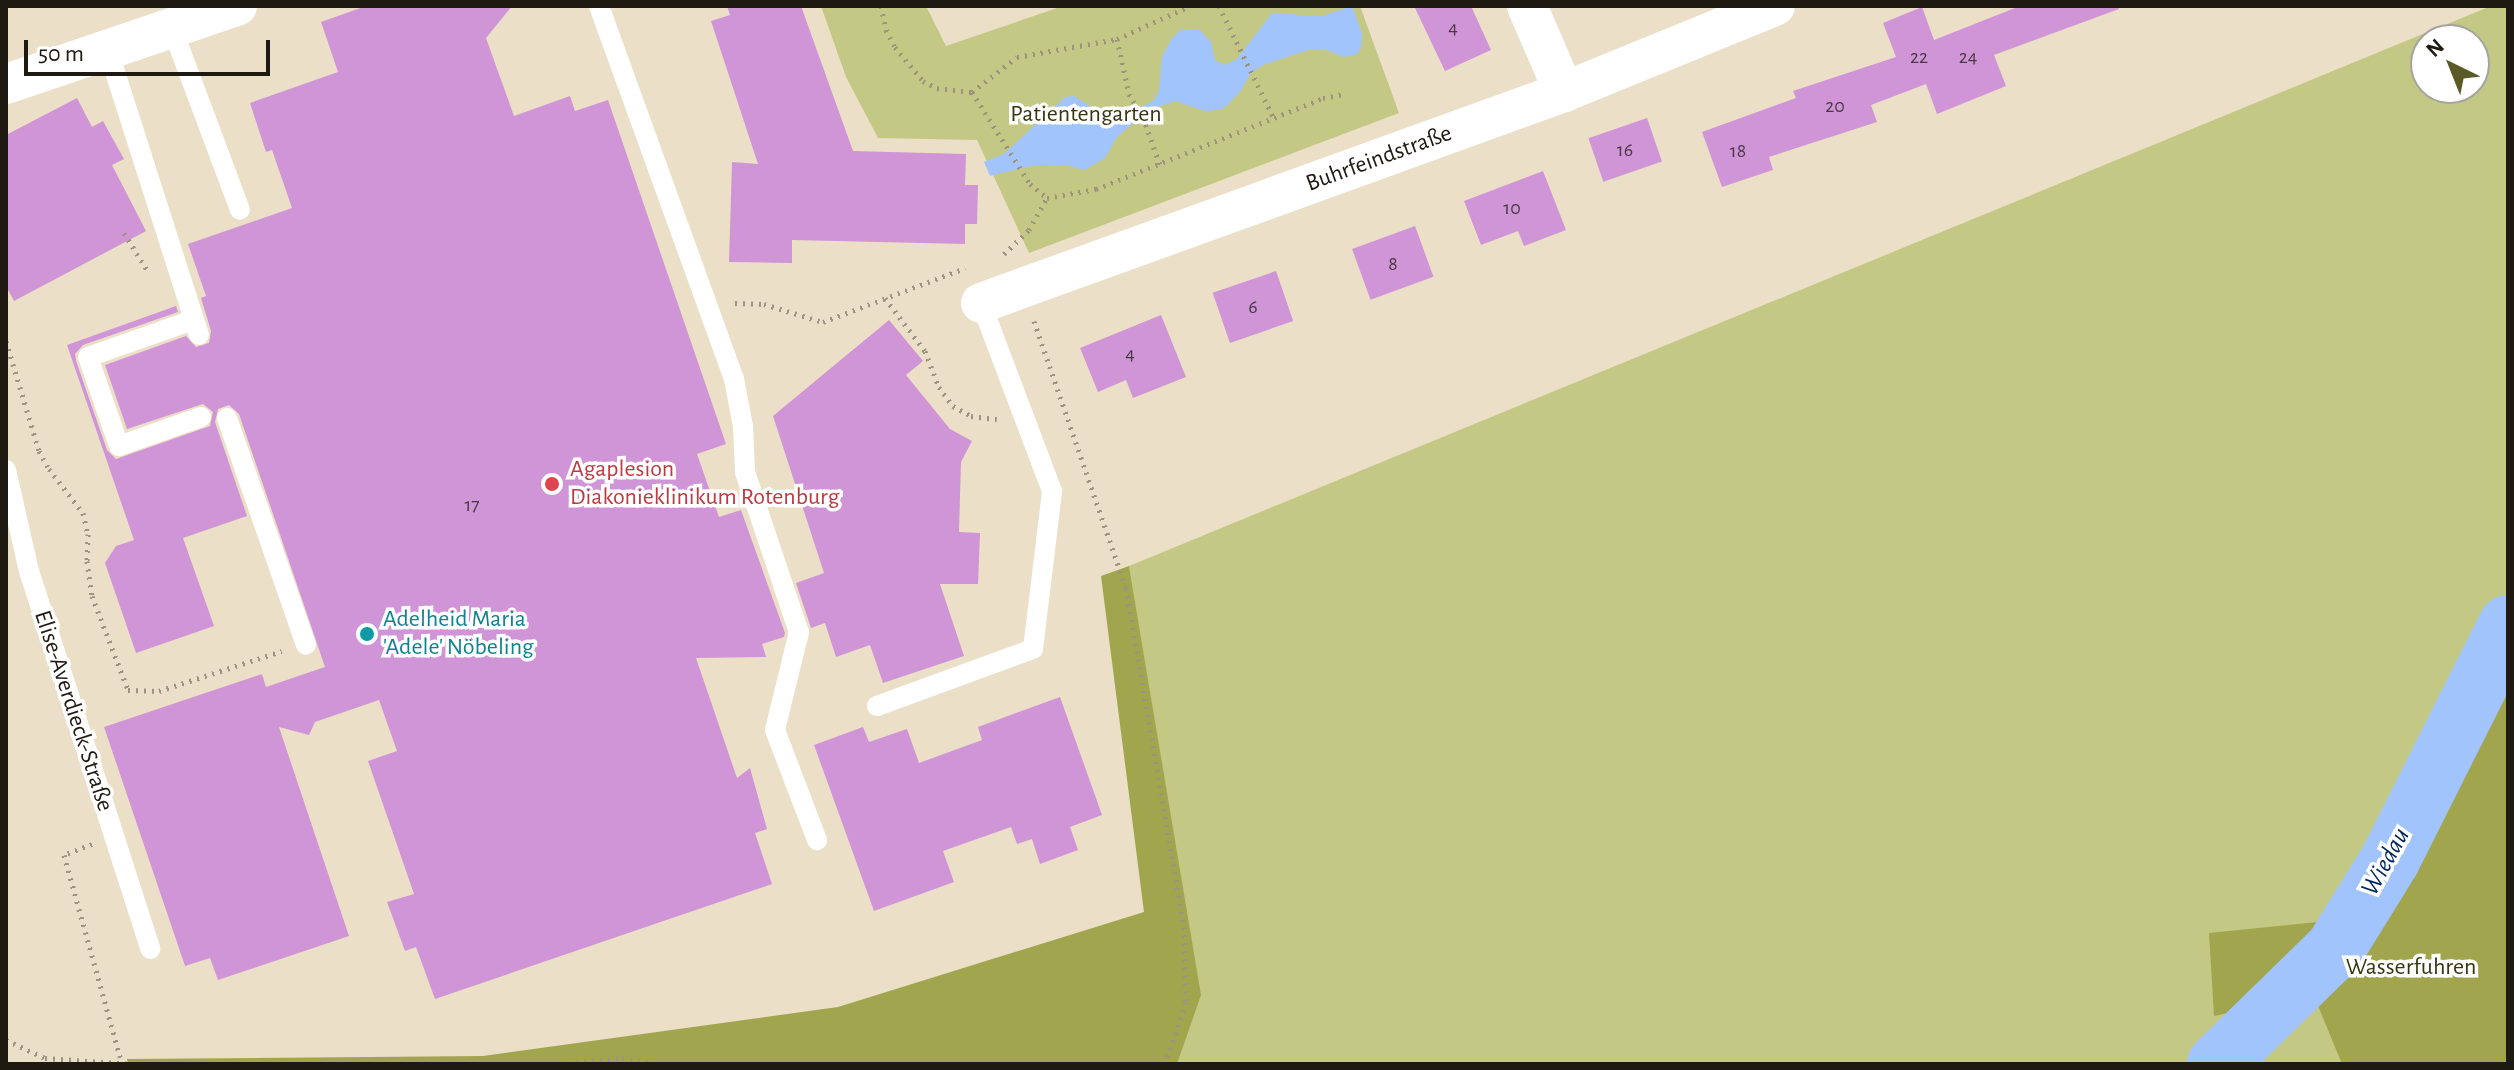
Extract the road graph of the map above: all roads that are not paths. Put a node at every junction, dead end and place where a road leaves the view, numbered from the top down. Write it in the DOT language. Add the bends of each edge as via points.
graph roads {
  1 [pos="237,6"];
  2 [pos="599,6"];
  3 [pos="1527,6"];
  4 [pos="1775,6"];
  5 [pos="172,28"];
  6 [pos="108,50"];
  7 [pos="6,84"];
  8 [pos="1564,92"];
  9 [pos="240,210"];
  10 [pos="981,303"];
  11 [pos="201,417"];
  12 [pos="227,418"];
  13 [pos="6,470"];
  14 [pos="306,645"];
  15 [pos="877,706"];
  16 [pos="817,840"];
  17 [pos="150,949"];
  1 -- 5 [label="street"];
  2 -- 16 [label="lane" via="734,379 745,472 799,632 775,730"];
  3 -- 8 [label="street"];
  4 -- 8 [label="street, Buhrfeindstraße"];
  5 -- 6 [label="street"];
  5 -- 9 [label="lane"];
  6 -- 7 [label="street"];
  6 -- 11 [label="lane" via="196,328 88,357 119,446"];
  8 -- 10 [label="street, Buhrfeindstraße"];
  10 -- 15 [label="lane" via="1052,491 1033,649"];
  12 -- 14 [label="lane"];
  13 -- 17 [label="lane, Elise-Averdieck-Straße" via="29,571"];
}
